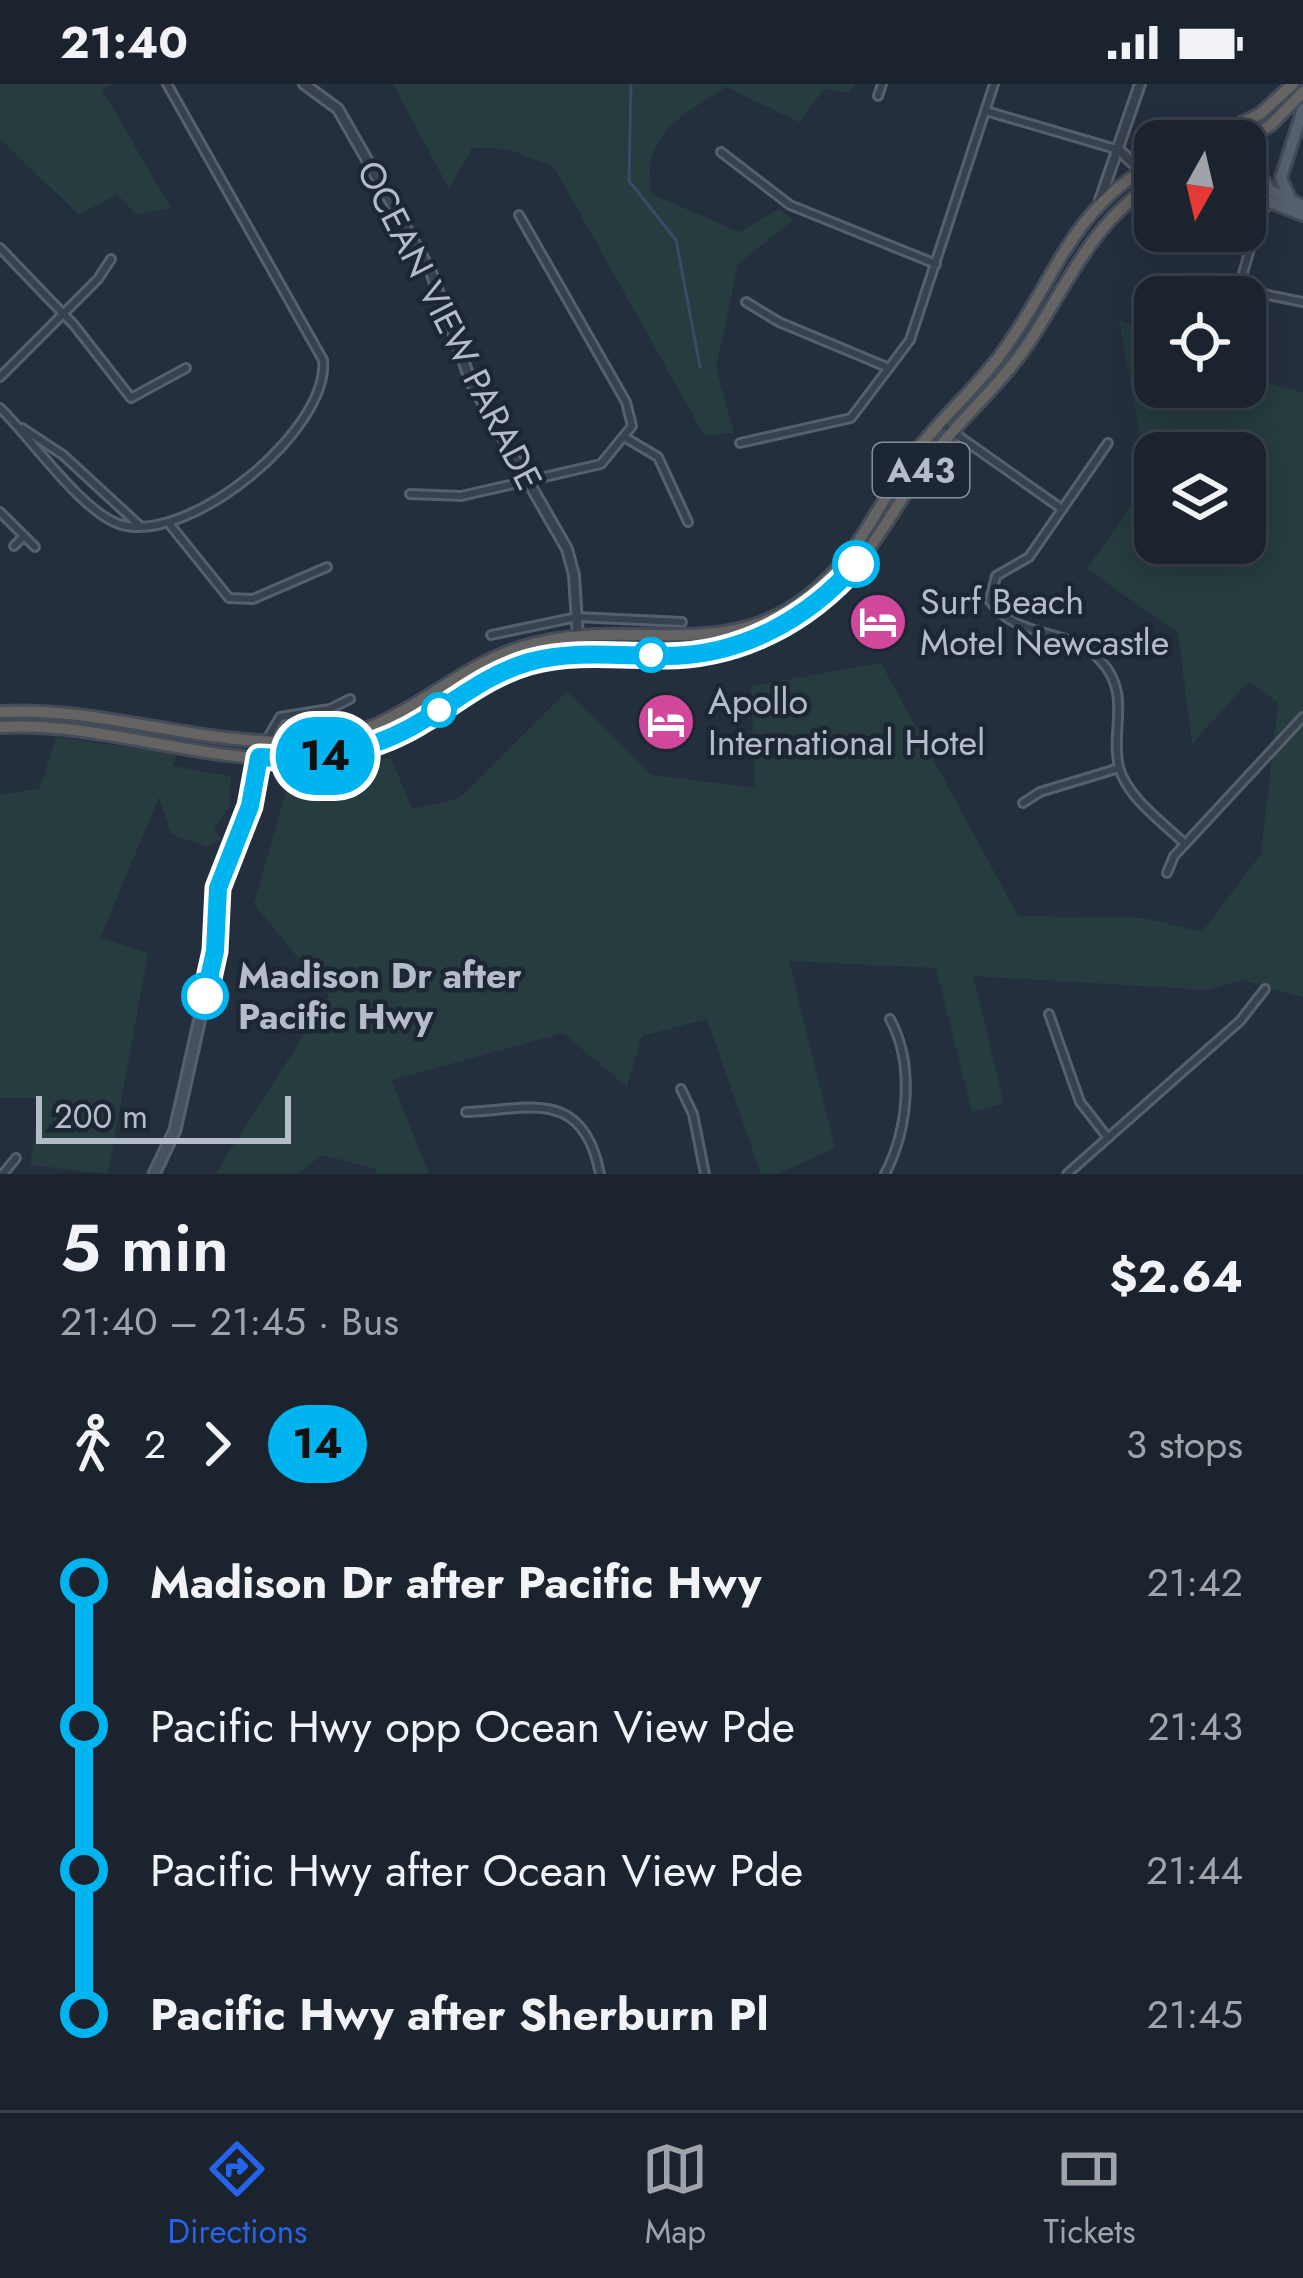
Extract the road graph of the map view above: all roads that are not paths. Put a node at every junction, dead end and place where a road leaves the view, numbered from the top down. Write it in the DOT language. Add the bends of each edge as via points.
graph roads {
  1 [pos="167,84"];
  2 [pos="304,84"];
  3 [pos="882,84"];
  4 [pos="994,84"];
  5 [pos="1140,84"];
  6 [pos="1293,84"];
  7 [pos="1303,92"];
  8 [pos="878,96"];
  9 [pos="1303,109"];
  10 [pos="986,111"];
  11 [pos="1251,120"];
  12 [pos="1266,128"];
  13 [pos="1119,150"];
  14 [pos="721,152"];
  15 [pos="1134,164"];
  16 [pos="1134,177"];
  17 [pos="1266,185"];
  18 [pos="1134,197"];
  19 [pos="1100,200"];
  20 [pos="1299,208"];
  21 [pos="1266,209"];
  22 [pos="519,215"];
  23 [pos="0,248"];
  24 [pos="1249,252"];
  25 [pos="111,259"];
  26 [pos="936,265"];
  27 [pos="746,302"];
  28 [pos="1303,302"];
  29 [pos="64,314"];
  30 [pos="186,368"];
  31 [pos="889,368"];
  32 [pos="0,377"];
  33 [pos="0,408"];
  34 [pos="940,423"];
  35 [pos="18,426"];
  36 [pos="953,432"];
  37 [pos="626,438"];
  38 [pos="1108,442"];
  39 [pos="740,443"];
  40 [pos="528,481"];
  41 [pos="410,494"];
  42 [pos="1062,509"];
  43 [pos="0,512"];
  44 [pos="688,522"];
  45 [pos="171,526"];
  46 [pos="143,527"];
  47 [pos="24,536"];
  48 [pos="14,546"];
  49 [pos="35,547"];
  50 [pos="327,567"];
  51 [pos="577,617"];
  52 [pos="682,622"];
  53 [pos="491,635"];
  54 [pos="578,636"];
  55 [pos="579,654"];
  56 [pos="350,699"];
  57 [pos="0,712"];
  58 [pos="1303,717"];
  59 [pos="0,727"];
  60 [pos="266,741"];
  61 [pos="259,757"];
  62 [pos="1119,768"];
  63 [pos="1023,803"];
  64 [pos="1185,844"];
  65 [pos="1167,873"];
  66 [pos="1265,989"];
  67 [pos="1049,1014"];
  68 [pos="890,1018"];
  69 [pos="681,1089"];
  70 [pos="466,1112"];
  71 [pos="1108,1138"];
  72 [pos="16,1158"];
  73 [pos="2,1174"];
  74 [pos="154,1174"];
  75 [pos="600,1174"];
  76 [pos="705,1174"];
  77 [pos="885,1174"];
  78 [pos="1067,1174"];
  1 -- 45 [label="street" via="324,373 316,398 261,465"];
  2 -- 40 [label="street, OCEAN VIEW PARADE" via="338,109 431,272 471,382"];
  3 -- 8 [label="street"];
  4 -- 10 [label="street"];
  5 -- 13 [label="street"];
  6 -- 11 [label="highway"];
  7 -- 12 [label="highway"];
  9 -- 20 [label="main road" via="1282,177"];
  10 -- 13 [label="street"];
  10 -- 26 [label="street"];
  13 -- 15 [label="street"];
  13 -- 19 [label="street"];
  14 -- 26 [label="street" via="790,205"];
  16 -- 19 [label="highway, A43"];
  17 -- 20 [label="main road"];
  18 -- 36 [label="highway, A43" via="1096,232 1029,342"];
  19 -- 34 [label="highway, A43" via="999,358"];
  20 -- 21 [label="main road"];
  22 -- 37 [label="street" via="626,401"];
  23 -- 29 [label="street"];
  24 -- 28 [label="street" via="1244,285"];
  25 -- 29 [label="street"];
  26 -- 31 [label="street" via="910,340"];
  27 -- 31 [label="street"];
  29 -- 30 [label="street" via="131,398"];
  29 -- 32 [label="street"];
  31 -- 39 [label="street" via="857,414 842,422"];
  33 -- 35 [label="street"];
  34 -- 36 [label="street"];
  34 -- 54 [label="highway, A43" via="850,553 787,608 696,638"];
  35 -- 46 [label="street" via="63,454"];
  35 -- 46 [label="street" via="108,519"];
  36 -- 42 [label="street"];
  36 -- 55 [label="highway, A43" via="863,556 785,625 690,655"];
  37 -- 40 [label="street" via="601,464"];
  37 -- 44 [label="street" via="658,457"];
  38 -- 42 [label="street"];
  40 -- 41 [label="street" via="460,496"];
  40 -- 51 [label="street, OCEAN VIEW PARADE" via="572,562"];
  42 -- 62 [label="street" via="1029,557 996,576 990,601 1010,621 1071,640 1102,662 1119,694"];
  43 -- 47 [label="street"];
  45 -- 46 [label="street"];
  45 -- 50 [label="street" via="229,598 253,598"];
  47 -- 48 [label="street"];
  47 -- 49 [label="street"];
  51 -- 52 [label="street"];
  51 -- 53 [label="street"];
  51 -- 54 [label="street, OCEAN VIEW PARADE"];
  54 -- 55 [label="street, OCEAN VIEW PARADE"];
  54 -- 60 [label="highway, A43" via="500,655 368,730"];
  55 -- 61 [label="highway, A43" via="502,671 365,747"];
  56 -- 60 [label="street" via="280,717"];
  57 -- 60 [label="highway, A43"];
  58 -- 64 [label="street"];
  59 -- 61 [label="highway, A43"];
  60 -- 61 [label="main road"];
  61 -- 74 [label="main road" via="250,806 218,888 215,951 176,1130"];
  62 -- 63 [label="street"];
  62 -- 64 [label="street"];
  64 -- 65 [label="street"];
  66 -- 71 [label="street" via="1240,1021"];
  67 -- 71 [label="street" via="1074,1091"];
  68 -- 77 [label="street" via="904,1128"];
  69 -- 76 [label="street"];
  70 -- 75 [label="street" via="530,1104 566,1116 593,1149"];
  71 -- 78 [label="street"];
  72 -- 73 [label="street"];
}
